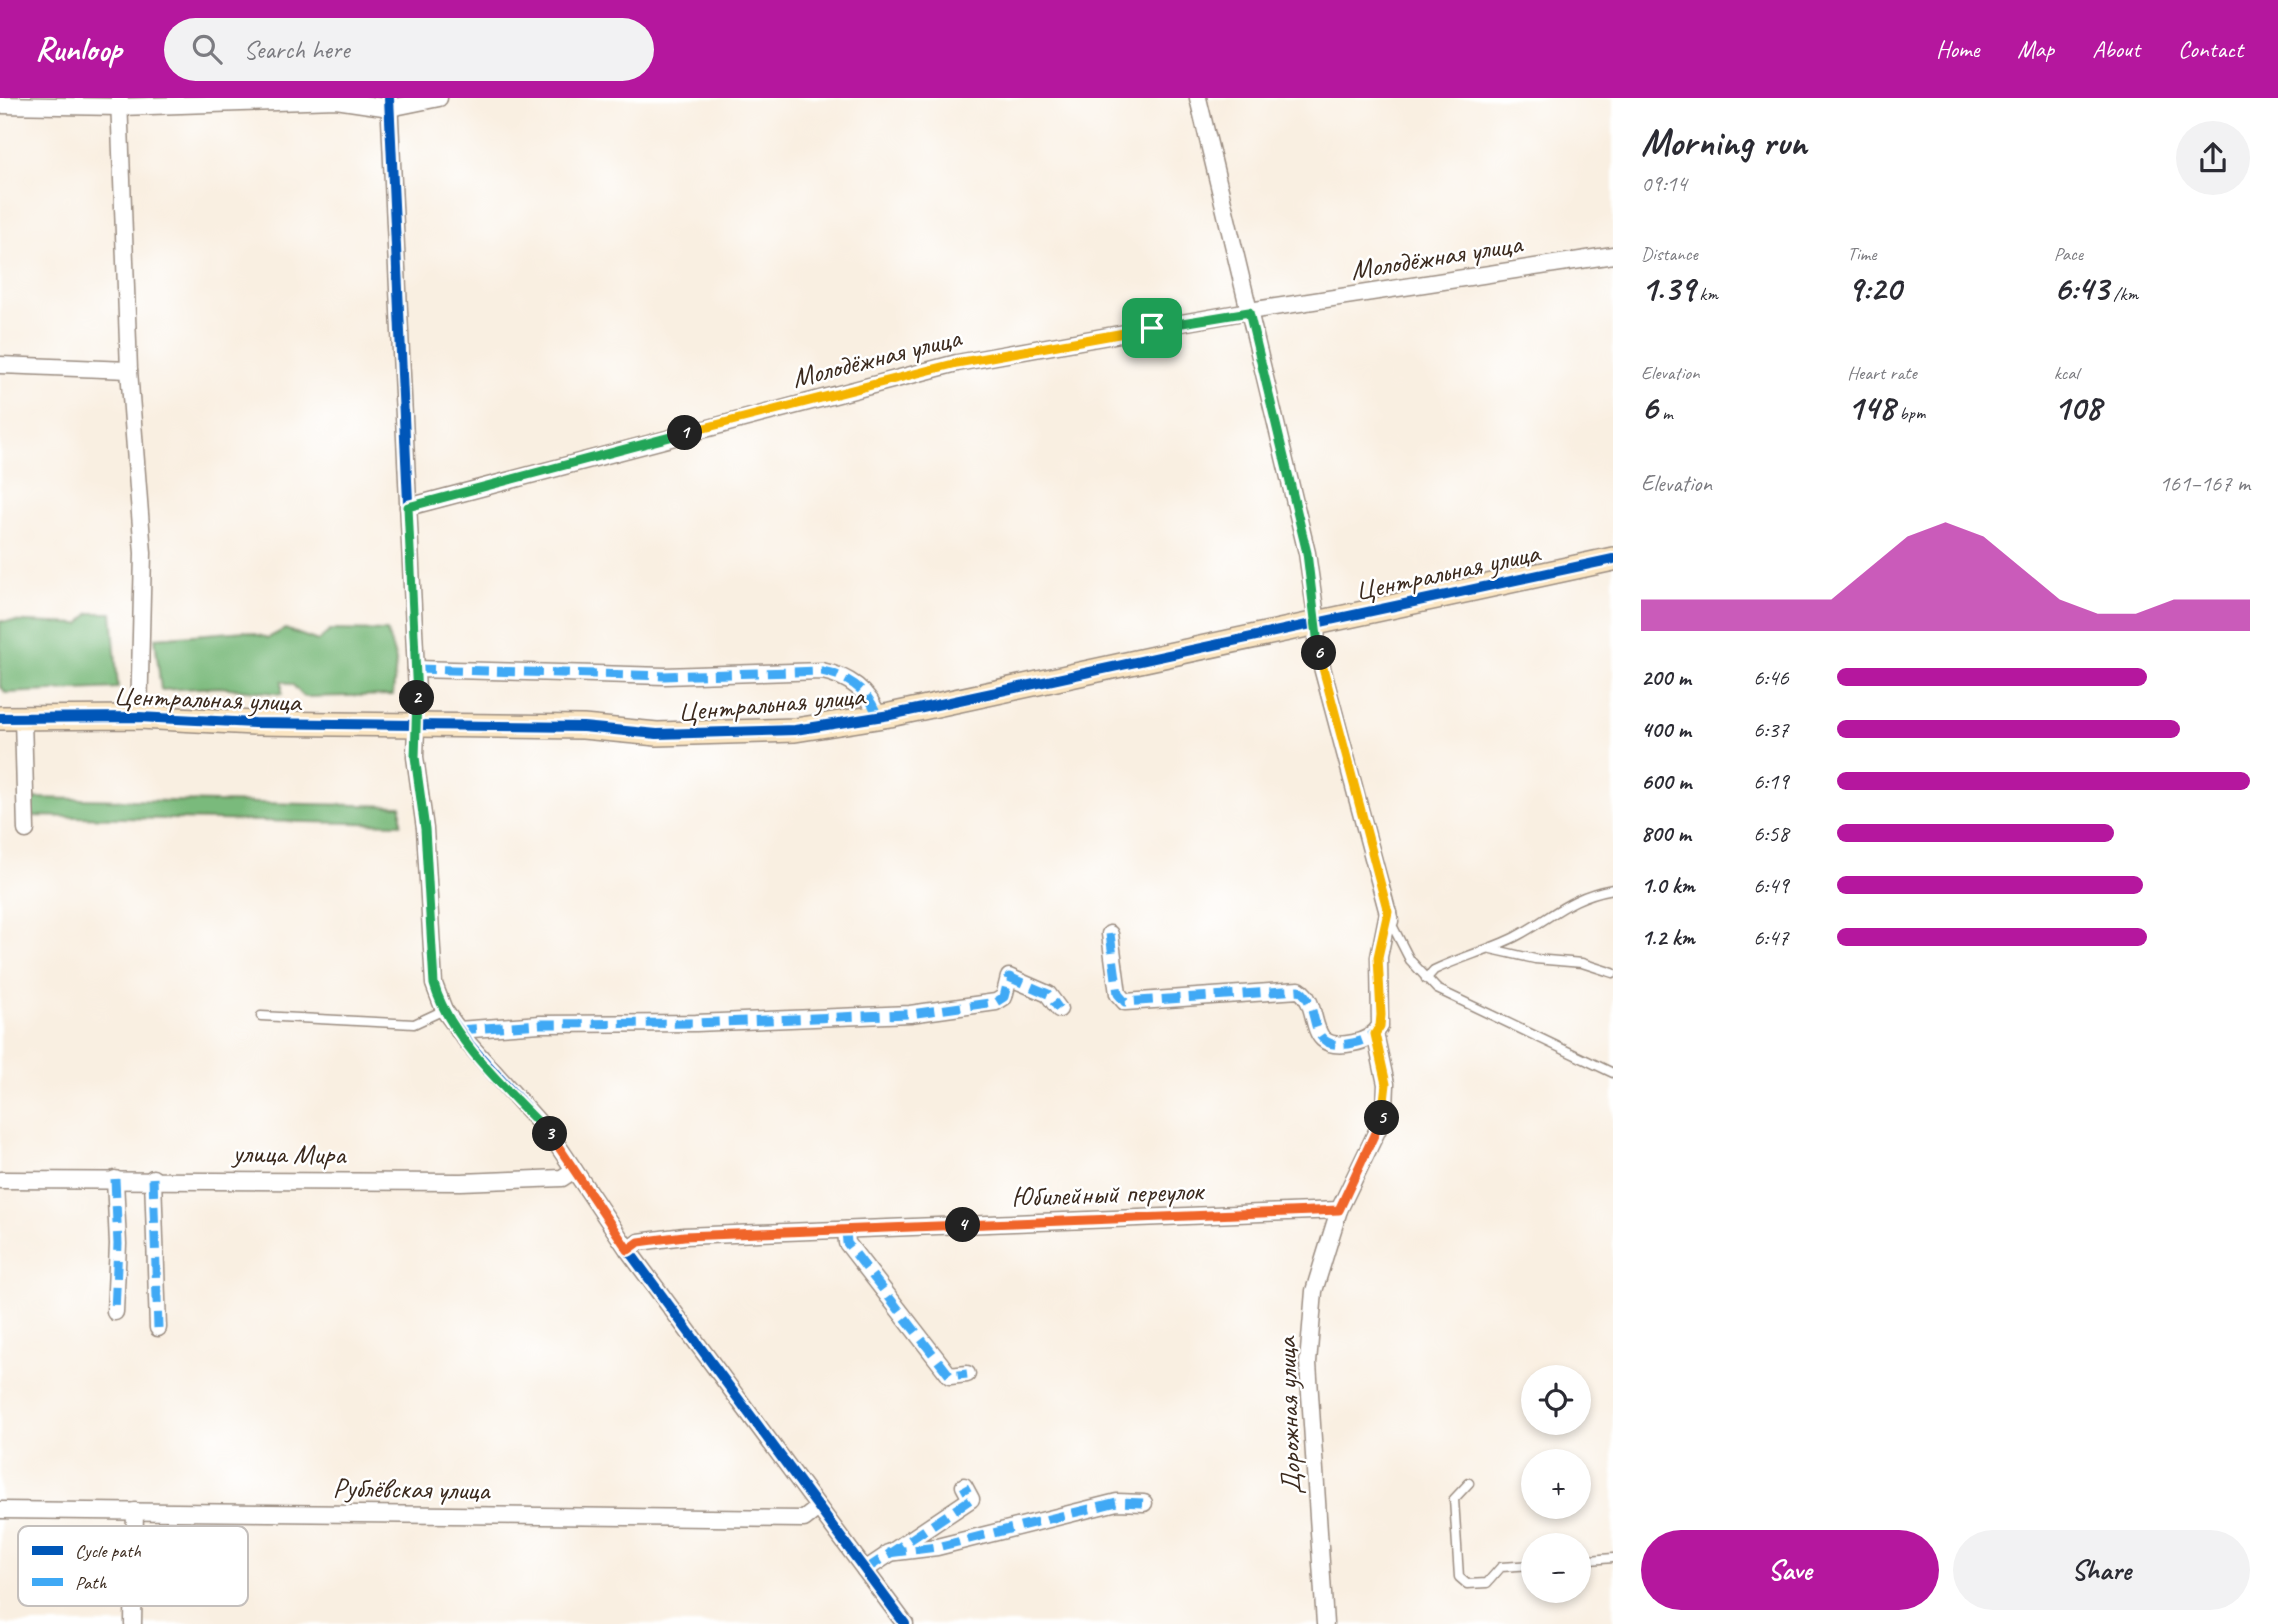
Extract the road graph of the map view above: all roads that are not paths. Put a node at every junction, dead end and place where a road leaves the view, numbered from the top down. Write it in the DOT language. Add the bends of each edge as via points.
graph roads {
  1 [pos="439,98"];
  2 [pos="1198,98"];
  3 [pos="119,103"];
  4 [pos="389,103"];
  5 [pos="0,105"];
  6 [pos="1613,256"];
  7 [pos="1249,312"];
  8 [pos="0,365"];
  9 [pos="130,370"];
  10 [pos="408,507"];
  11 [pos="1613,559"];
  12 [pos="1317,623"];
  13 [pos="416,669"];
  14 [pos="139,717"];
  15 [pos="11,718"];
  16 [pos="878,718"];
  17 [pos="416,725"];
  18 [pos="26,830"];
  19 [pos="1613,889"];
  20 [pos="1389,916"];
  21 [pos="1110,934"];
  22 [pos="1491,949"];
  23 [pos="1613,973"];
  24 [pos="1426,979"];
  25 [pos="1059,1009"];
  26 [pos="444,1010"];
  27 [pos="261,1016"];
  28 [pos="458,1030"];
  29 [pos="1375,1034"];
  30 [pos="1613,1073"];
  31 [pos="574,1170"];
  32 [pos="153,1178"];
  33 [pos="115,1179"];
  34 [pos="0,1180"];
  35 [pos="1339,1210"];
  36 [pos="846,1230"];
  37 [pos="628,1250"];
  38 [pos="116,1312"];
  39 [pos="158,1328"];
  40 [pos="967,1374"];
  41 [pos="1469,1483"];
  42 [pos="964,1486"];
  43 [pos="1144,1503"];
  44 [pos="818,1508"];
  45 [pos="0,1510"];
  46 [pos="135,1511"];
  47 [pos="135,1526"];
  48 [pos="888,1553"];
  49 [pos="1613,1558"];
  50 [pos="1591,1560"];
  51 [pos="1521,1566"];
  52 [pos="865,1570"];
  53 [pos="133,1606"];
  54 [pos="133,1624"];
  55 [pos="905,1624"];
  56 [pos="1325,1624"];
  1 -- 4 [label="street"];
  2 -- 7 [label="street"];
  3 -- 4 [label="street"];
  3 -- 5 [label="street"];
  3 -- 9 [label="street"];
  4 -- 10 [label="street"];
  6 -- 7 [label="street, Молодёжная улица"];
  7 -- 10 [label="street, Молодёжная улица" via="957,363"];
  7 -- 12 [label="street" via="1307,553"];
  8 -- 9 [label="street"];
  9 -- 14 [label="street" via="143,553"];
  10 -- 13 [label="street"];
  11 -- 12 [label="street, Центральная улица"];
  12 -- 16 [label="street, Центральная улица"];
  12 -- 20 [label="street" via="1316,645"];
  13 -- 16 [label="street" via="665,676 822,671 840,674 854,683"];
  13 -- 17 [label="street"];
  14 -- 15 [label="street, Центральная улица"];
  14 -- 17 [label="street, Центральная улица"];
  15 -- 18 [label="street"];
  16 -- 17 [label="street, Центральная улица" via="795,730 657,734 583,727"];
  17 -- 26 [label="street" via="434,984"];
  19 -- 22 [label="lane" via="1568,902"];
  20 -- 24 [label="lane" via="1410,960"];
  20 -- 29 [label="street" via="1379,948 1381,1015"];
  21 -- 29 [label="street" via="1118,994 1125,1002 1299,990 1306,994 1320,1036 1328,1042 1343,1045"];
  22 -- 23 [label="lane" via="1582,963"];
  22 -- 24 [label="lane" via="1442,966"];
  24 -- 30 [label="lane" via="1464,1004"];
  25 -- 28 [label="street" via="1048,994 1009,977 1004,996 996,1002 910,1014"];
  26 -- 27 [label="lane" via="414,1024"];
  26 -- 28 [label="street"];
  28 -- 31 [label="street" via="552,1137"];
  29 -- 35 [label="street, Дорожная улица" via="1386,1084 1385,1109"];
  31 -- 32 [label="street, улица Мира" via="562,1178 461,1182"];
  31 -- 37 [label="street"];
  32 -- 33 [label="street, улица Мира"];
  32 -- 39 [label="street"];
  33 -- 34 [label="street, улица Мира"];
  33 -- 38 [label="street"];
  35 -- 36 [label="street, Юбилейный переулок"];
  35 -- 56 [label="street, Дорожная улица" via="1314,1291 1308,1363"];
  36 -- 37 [label="street, Юбилейный переулок" via="684,1236 639,1242"];
  36 -- 40 [label="street" via="847,1244 950,1376"];
  37 -- 44 [label="street"];
  41 -- 51 [label="lane" via="1454,1499 1459,1577 1467,1584 1488,1583 1502,1567"];
  42 -- 48 [label="street" via="971,1499"];
  43 -- 48 [label="street" via="1117,1502 937,1547"];
  44 -- 46 [label="street, Рублёвская улица" via="804,1519"];
  44 -- 52 [label="street"];
  45 -- 46 [label="street, Рублёвская улица"];
  46 -- 47 [label="street"];
  48 -- 52 [label="street"];
  49 -- 50 [label="lane"];
  52 -- 55 [label="street"];
  53 -- 54 [label="street"];
}
